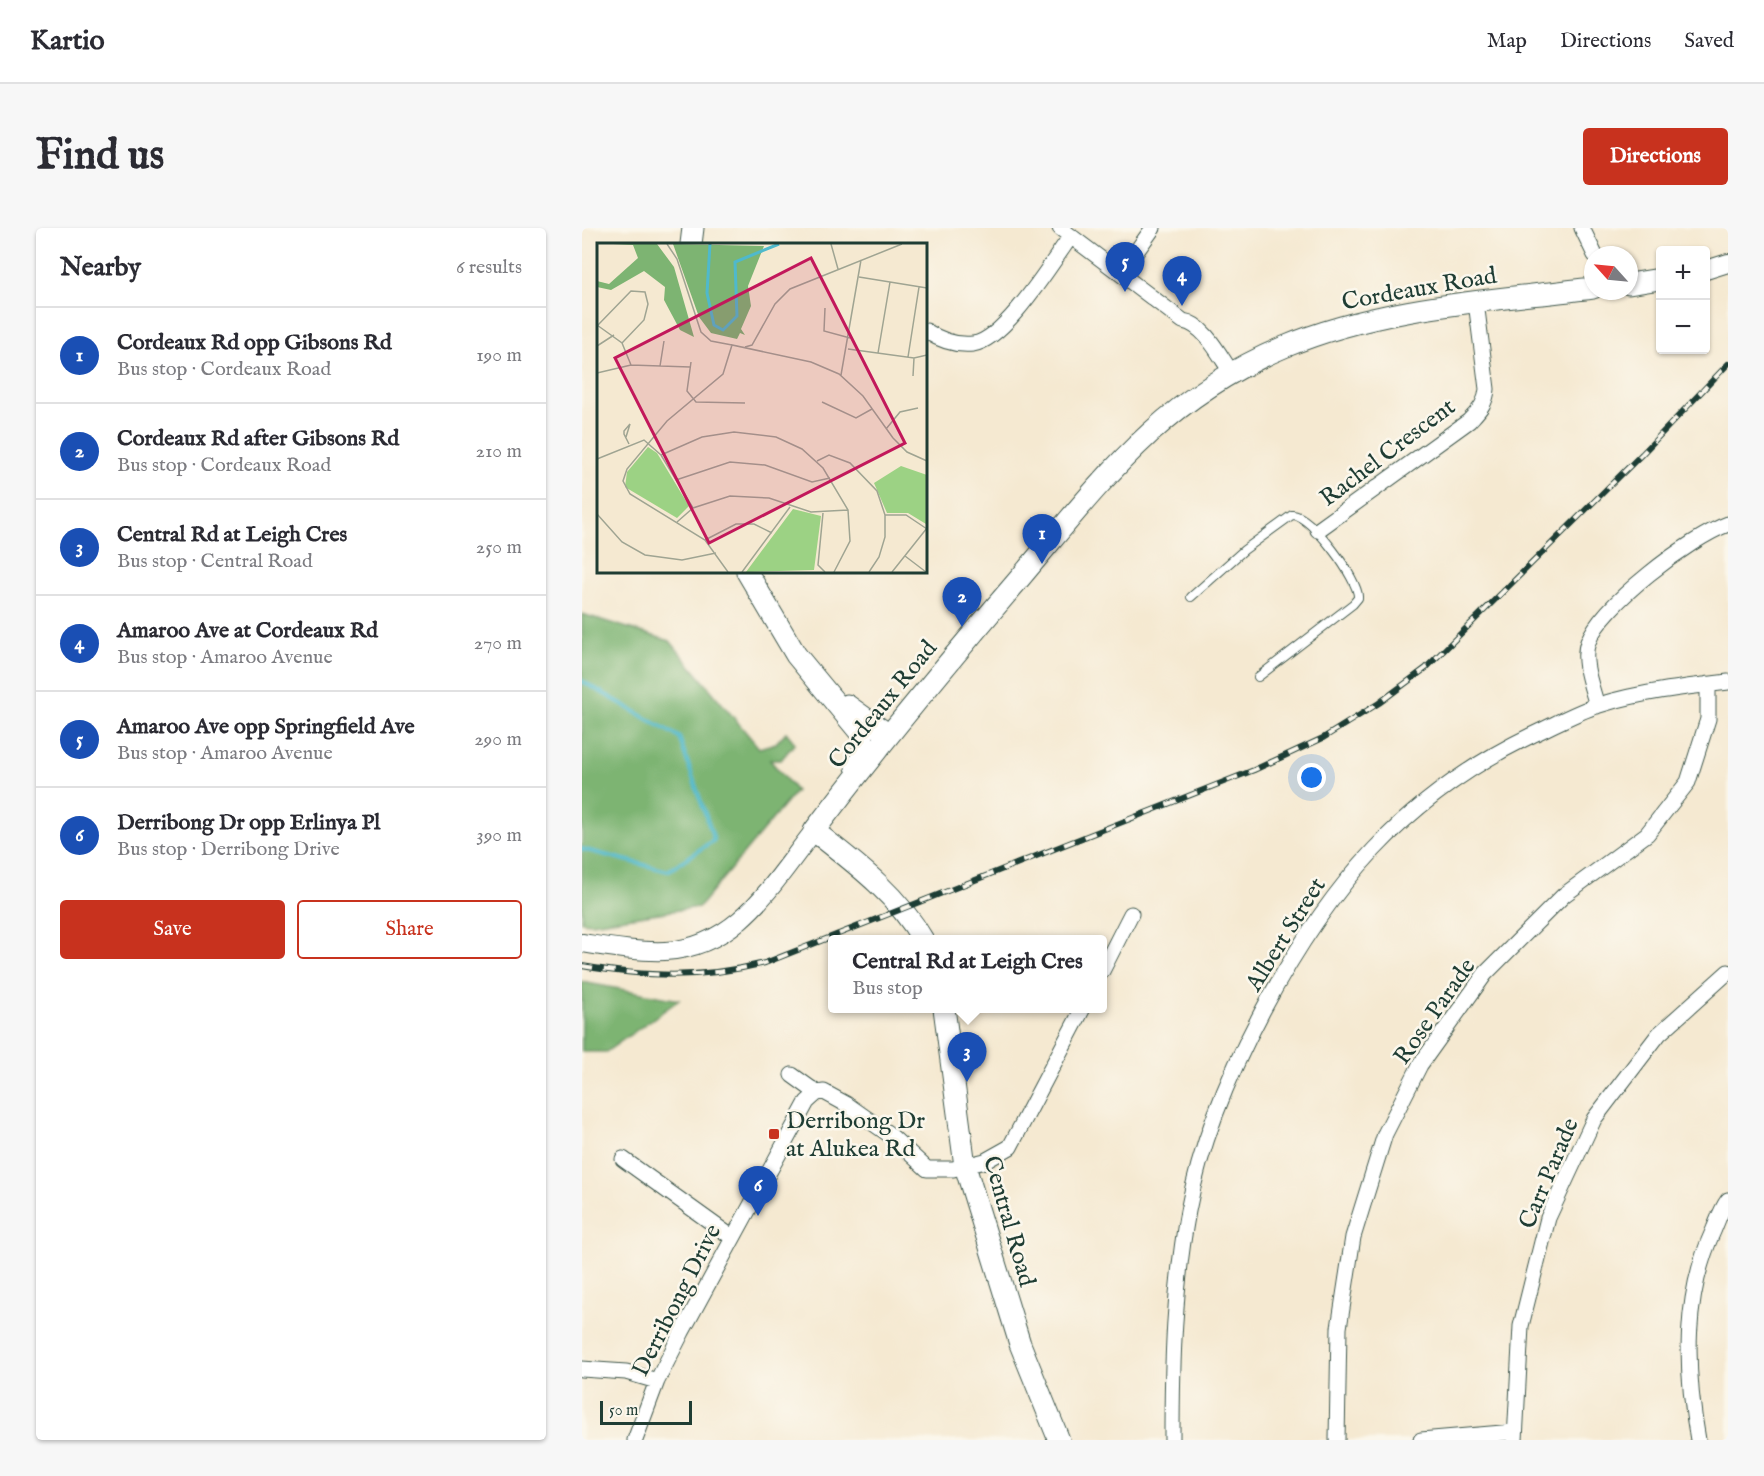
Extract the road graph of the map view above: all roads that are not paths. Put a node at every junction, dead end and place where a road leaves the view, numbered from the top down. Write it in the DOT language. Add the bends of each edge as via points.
graph roads {
  1 [pos="693,228"];
  2 [pos="1153,228"];
  3 [pos="1582,228"];
  4 [pos="1066,232"];
  5 [pos="691,243"];
  6 [pos="1591,246"];
  7 [pos="1728,263"];
  8 [pos="1710,269"];
  9 [pos="1121,273"];
  10 [pos="1656,280"];
  11 [pos="1638,283"];
  12 [pos="1584,289"];
  13 [pos="1476,302"];
  14 [pos="927,332"];
  15 [pos="1227,374"];
  16 [pos="1728,524"];
  17 [pos="1318,530"];
  18 [pos="748,573"];
  19 [pos="1191,597"];
  20 [pos="1258,676"];
  21 [pos="1728,682"];
  22 [pos="1708,684"];
  23 [pos="830,696"];
  24 [pos="1597,706"];
  25 [pos="889,735"];
  26 [pos="836,801"];
  27 [pos="814,831"];
  28 [pos="1131,914"];
  29 [pos="921,935"];
  30 [pos="582,943"];
  31 [pos="1107,961"];
  32 [pos="1728,972"];
  33 [pos="945,1013"];
  34 [pos="1080,1013"];
  35 [pos="792,1075"];
  36 [pos="817,1093"];
  37 [pos="623,1159"];
  38 [pos="965,1166"];
  39 [pos="1728,1200"];
  40 [pos="733,1238"];
  41 [pos="582,1369"];
  42 [pos="657,1381"];
  43 [pos="1514,1436"];
  44 [pos="635,1440"];
  45 [pos="1059,1440"];
  46 [pos="1172,1440"];
  47 [pos="1337,1440"];
  48 [pos="1421,1440"];
  49 [pos="1698,1440"];
  1 -- 5 [label="main road"];
  2 -- 9 [label="street"];
  3 -- 6 [label="street"];
  4 -- 9 [label="street"];
  4 -- 14 [label="street" via="1003,326 989,339 956,344"];
  7 -- 8 [label="street"];
  9 -- 15 [label="street" via="1183,321"];
  10 -- 11 [label="main road"];
  12 -- 13 [label="main road, Cordeaux Road"];
  13 -- 15 [label="main road, Cordeaux Road" via="1392,314 1332,329"];
  13 -- 17 [label="street, Rachel Crescent" via="1487,389 1481,408 1445,439"];
  15 -- 25 [label="main road, Cordeaux Road" via="1178,407 1107,473"];
  16 -- 24 [label="street" via="1658,566 1594,631 1587,644 1586,660"];
  17 -- 19 [label="lane" via="1302,516 1292,514"];
  17 -- 20 [label="lane" via="1354,582 1358,598"];
  18 -- 23 [label="main road" via="796,655"];
  21 -- 22 [label="street, Albert Street"];
  22 -- 24 [label="street, Albert Street" via="1643,693"];
  22 -- 47 [label="street, Rose Parade" via="1708,719 1688,782 1647,834 1564,895 1485,974 1420,1065 1385,1134 1353,1237 1339,1328"];
  23 -- 25 [label="main road"];
  23 -- 26 [label="main road" via="855,725 865,745"];
  24 -- 46 [label="street, Albert Street" via="1499,752 1434,793 1376,846 1336,892 1290,960 1246,1042 1216,1115 1189,1208 1174,1301"];
  25 -- 26 [label="main road, Cordeaux Road"];
  26 -- 27 [label="main road, Cordeaux Road"];
  27 -- 29 [label="main road" via="886,891"];
  27 -- 30 [label="street, Cordeaux Road" via="752,911 720,934 668,951"];
  28 -- 31 [label="street"];
  32 -- 43 [label="street, Carr Parade" via="1659,1034 1594,1119 1548,1218 1521,1326"];
  33 -- 38 [label="main road, Central Road"];
  34 -- 38 [label="street" via="1010,1147 985,1161"];
  35 -- 36 [label="street"];
  36 -- 38 [label="street" via="824,1092 846,1104 927,1168 937,1171"];
  36 -- 40 [label="street, Derribong Drive" via="807,1102"];
  37 -- 40 [label="street"];
  38 -- 45 [label="main road, Central Road" via="1020,1344"];
  39 -- 49 [label="street" via="1700,1258 1690,1305 1688,1350"];
  40 -- 42 [label="street, Derribong Drive"];
  41 -- 42 [label="street" via="626,1372"];
  42 -- 44 [label="street, Derribong Drive"];
  43 -- 48 [label="street"];
}
